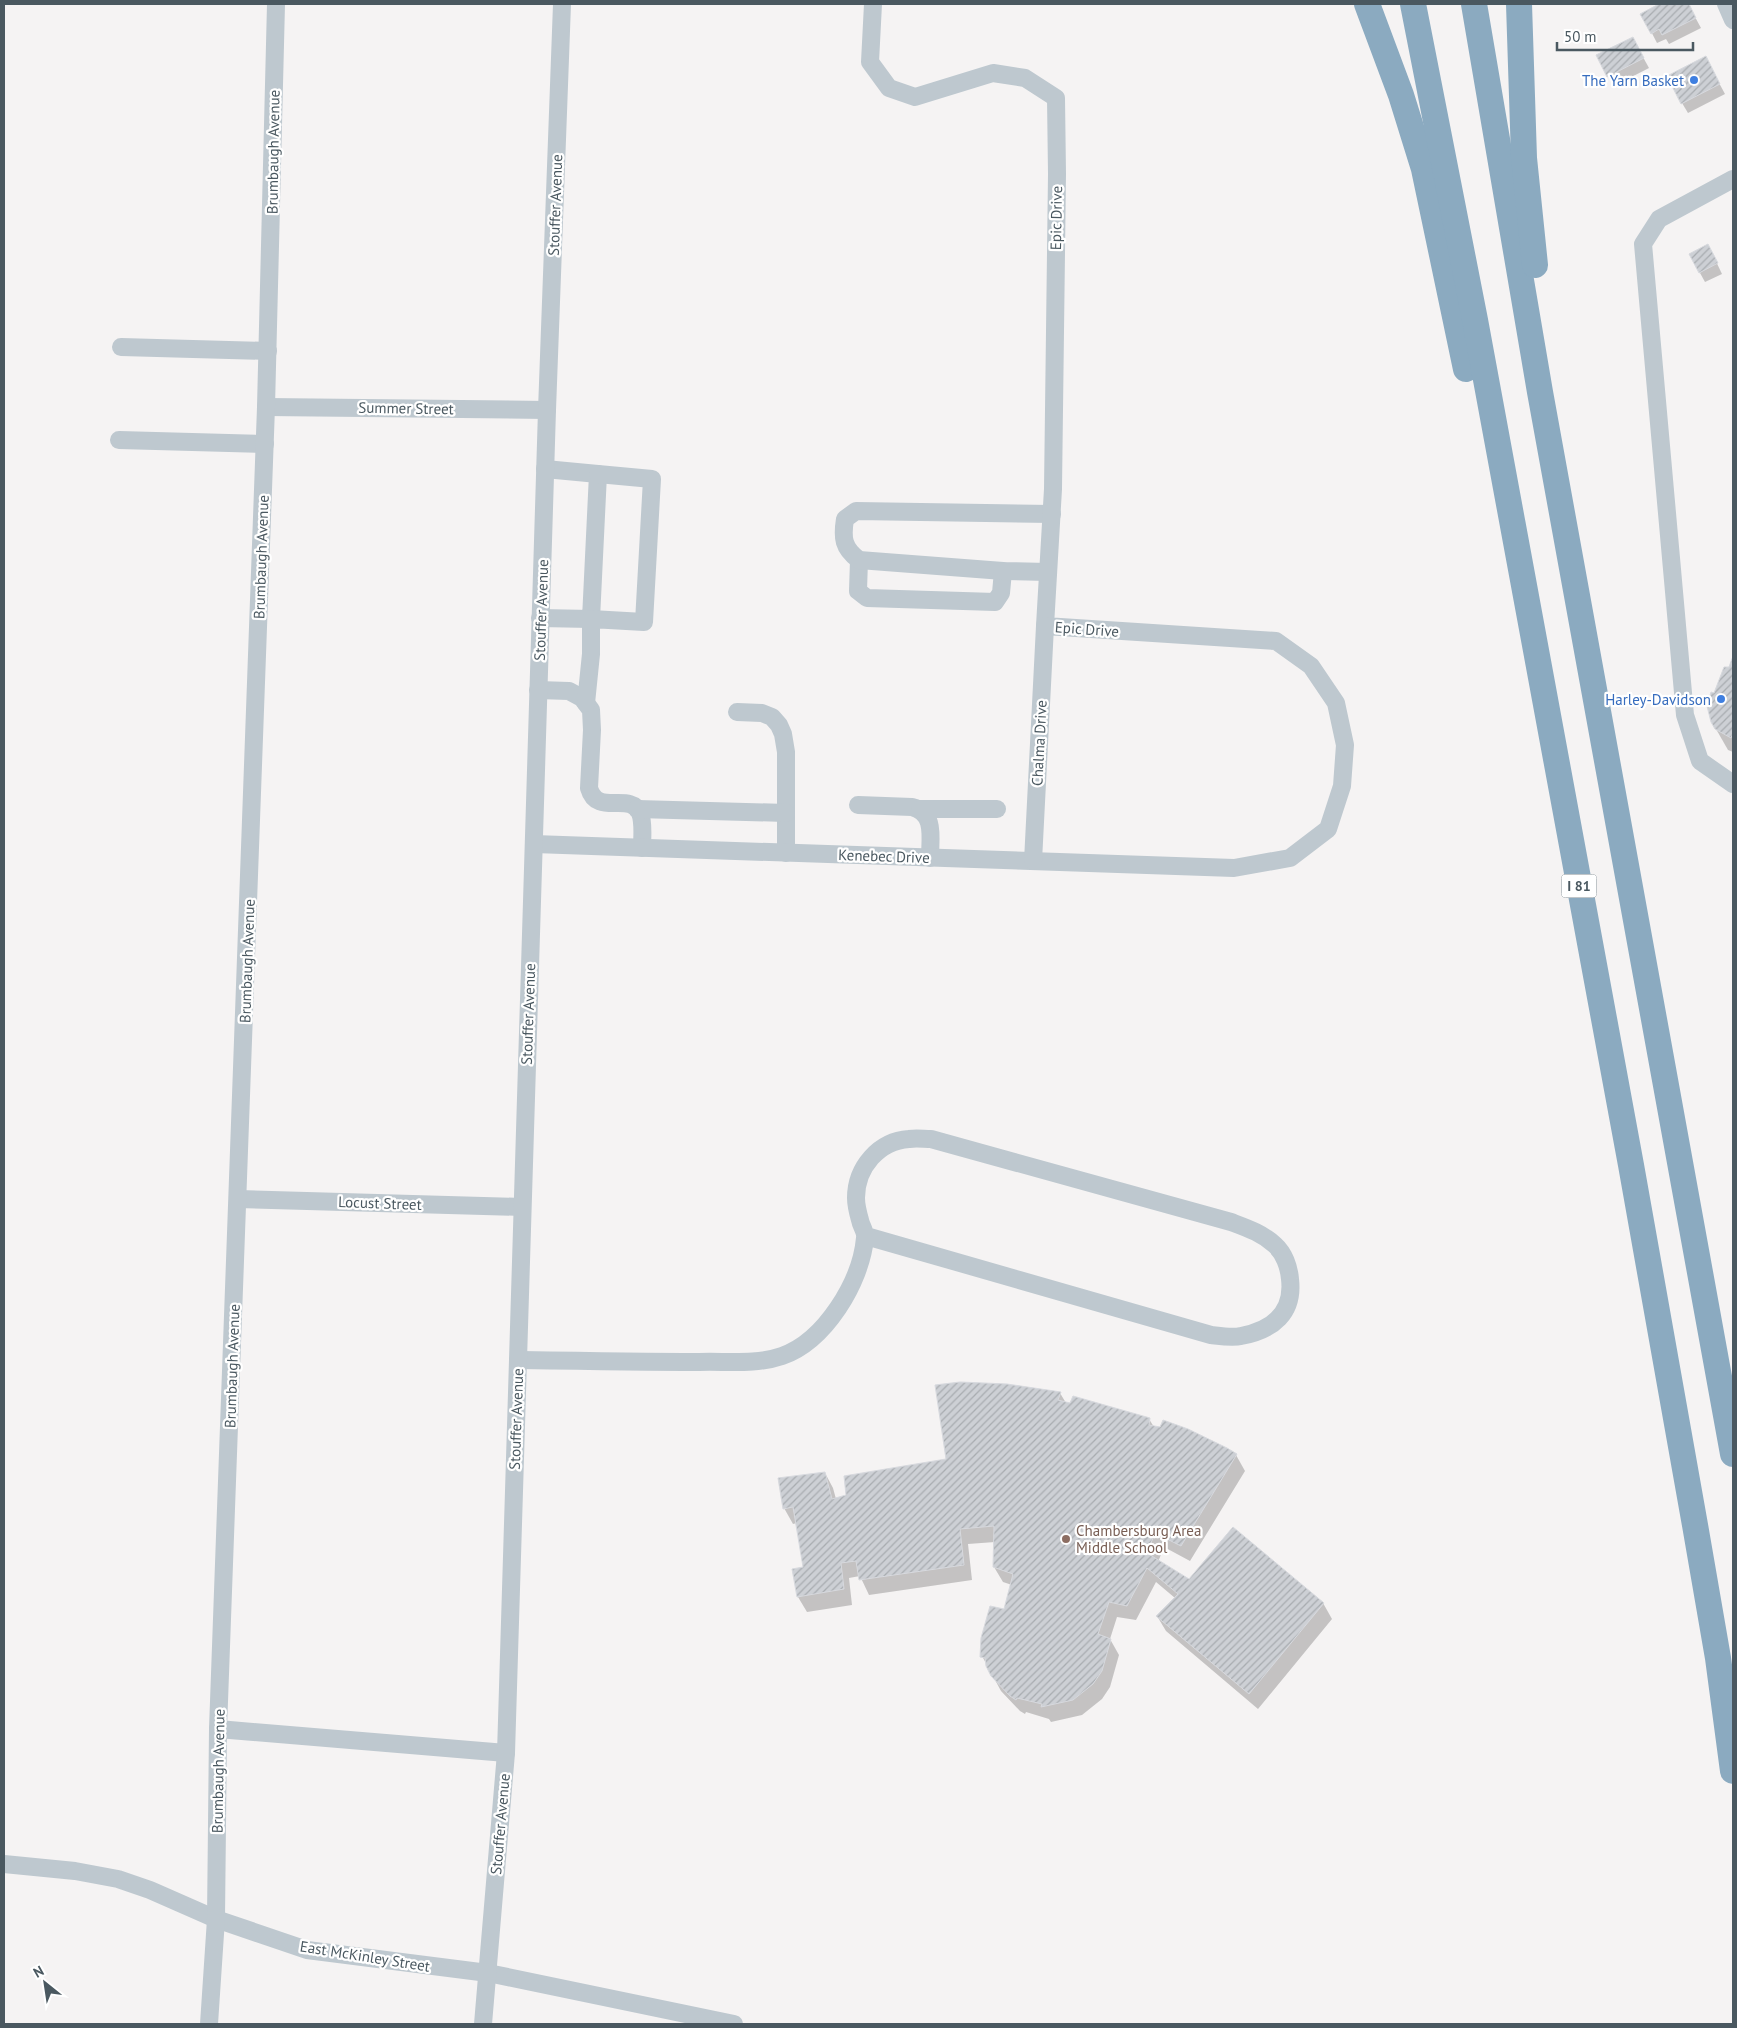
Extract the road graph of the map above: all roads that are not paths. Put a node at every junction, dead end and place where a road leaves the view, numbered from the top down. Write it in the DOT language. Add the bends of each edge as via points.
graph roads {
  1 [pos="276,4"];
  2 [pos="562,4"];
  3 [pos="873,4"];
  4 [pos="1367,4"];
  5 [pos="1413,4"];
  6 [pos="1474,4"];
  7 [pos="1519,4"];
  8 [pos="1726,4"];
  9 [pos="1733,20"];
  10 [pos="1733,179"];
  11 [pos="121,347"];
  12 [pos="268,351"];
  13 [pos="266,407"];
  14 [pos="547,410"];
  15 [pos="119,440"];
  16 [pos="265,444"];
  17 [pos="545,469"];
  18 [pos="598,474"];
  19 [pos="1052,514"];
  20 [pos="859,560"];
  21 [pos="1518,560"];
  22 [pos="1003,571"];
  23 [pos="1048,572"];
  24 [pos="540,618"];
  25 [pos="591,619"];
  26 [pos="1045,626"];
  27 [pos="1593,681"];
  28 [pos="538,690"];
  29 [pos="586,703"];
  30 [pos="737,712"];
  31 [pos="1733,784"];
  32 [pos="858,805"];
  33 [pos="637,809"];
  34 [pos="920,809"];
  35 [pos="997,809"];
  36 [pos="786,813"];
  37 [pos="534,844"];
  38 [pos="642,848"];
  39 [pos="786,853"];
  40 [pos="930,858"];
  41 [pos="1033,861"];
  42 [pos="1234,868"];
  43 [pos="238,1199"];
  44 [pos="522,1207"];
  45 [pos="866,1236"];
  46 [pos="518,1360"];
  47 [pos="1733,1454"];
  48 [pos="218,1729"];
  49 [pos="506,1753"];
  50 [pos="1733,1771"];
  51 [pos="4,1864"];
  52 [pos="216,1919"];
  53 [pos="488,1973"];
  54 [pos="209,2024"];
  55 [pos="483,2024"];
  56 [pos="734,2024"];
  1 -- 12 [label="street, Brumbaugh Avenue"];
  2 -- 14 [label="street, Stouffer Avenue"];
  3 -- 19 [label="street, Epic Drive" via="870,62 889,88 915,97 992,73 1025,78 1056,98"];
  4 -- 21 [label="highway" via="1424,168 1499,525"];
  5 -- 21 [label="highway, I 81"];
  6 -- 27 [label="highway"];
  7 -- 27 [label="highway" via="1524,158 1533,253 1588,588"];
  8 -- 9 [label="street"];
  10 -- 31 [label="street" via="1659,219 1643,244 1685,715 1700,761"];
  11 -- 12 [label="street"];
  12 -- 13 [label="street, Brumbaugh Avenue"];
  13 -- 14 [label="street, Summer Street"];
  13 -- 16 [label="street, Brumbaugh Avenue"];
  14 -- 17 [label="street, Stouffer Avenue"];
  15 -- 16 [label="street"];
  16 -- 43 [label="street, Brumbaugh Avenue"];
  17 -- 18 [label="street"];
  17 -- 24 [label="street, Stouffer Avenue"];
  18 -- 25 [label="street"];
  18 -- 25 [label="street" via="652,479 644,622"];
  19 -- 20 [label="street" via="856,511 845,519 843,543"];
  19 -- 23 [label="street, Epic Drive"];
  20 -- 22 [label="street"];
  20 -- 22 [label="street" via="858,591 867,598 995,602 1001,592"];
  21 -- 50 [label="highway, I 81" via="1695,1525"];
  22 -- 23 [label="street"];
  23 -- 26 [label="street, Epic Drive"];
  24 -- 25 [label="street"];
  24 -- 28 [label="street, Stouffer Avenue"];
  25 -- 29 [label="street"];
  26 -- 41 [label="street, Chalma Drive"];
  26 -- 42 [label="street, Epic Drive" via="1276,641 1311,666 1336,703 1345,745 1342,786 1328,829 1290,858"];
  27 -- 47 [label="highway"];
  28 -- 29 [label="street" via="569,691"];
  28 -- 37 [label="street, Stouffer Avenue"];
  29 -- 33 [label="street" via="591,710 589,788 594,800 628,804"];
  30 -- 36 [label="street" via="762,713 772,718 784,734"];
  32 -- 34 [label="street"];
  33 -- 36 [label="street"];
  33 -- 38 [label="street" via="642,822"];
  34 -- 35 [label="street"];
  34 -- 40 [label="street" via="927,815"];
  36 -- 39 [label="street"];
  37 -- 38 [label="street, Kenebec Drive"];
  37 -- 44 [label="street, Stouffer Avenue"];
  38 -- 39 [label="street, Kenebec Drive"];
  39 -- 40 [label="street, Kenebec Drive"];
  40 -- 41 [label="street, Kenebec Drive"];
  41 -- 42 [label="street, Kenebec Drive"];
  43 -- 44 [label="street, Locust Street"];
  43 -- 48 [label="street, Brumbaugh Avenue"];
  44 -- 46 [label="street, Stouffer Avenue"];
  45 -- 45 [label="street" via="859,1220 856,1197 860,1175 868,1159 888,1144 908,1139 931,1139 1255,1231 1276,1246 1288,1266 1291,1289 1287,1309 1268,1328 1240,1337 1211,1335"];
  45 -- 46 [label="street" via="844,1300 826,1325 804,1345 782,1356 759,1361"];
  46 -- 49 [label="street, Stouffer Avenue"];
  48 -- 49 [label="street"];
  48 -- 52 [label="street, Brumbaugh Avenue"];
  49 -- 53 [label="street, Stouffer Avenue"];
  51 -- 52 [label="street, East McKinley Street" via="118,1879"];
  52 -- 53 [label="street, East McKinley Street" via="307,1950"];
  52 -- 54 [label="street, Brumbaugh Avenue"];
  53 -- 55 [label="street, Stouffer Avenue"];
  53 -- 56 [label="street, East McKinley Street"];
}
